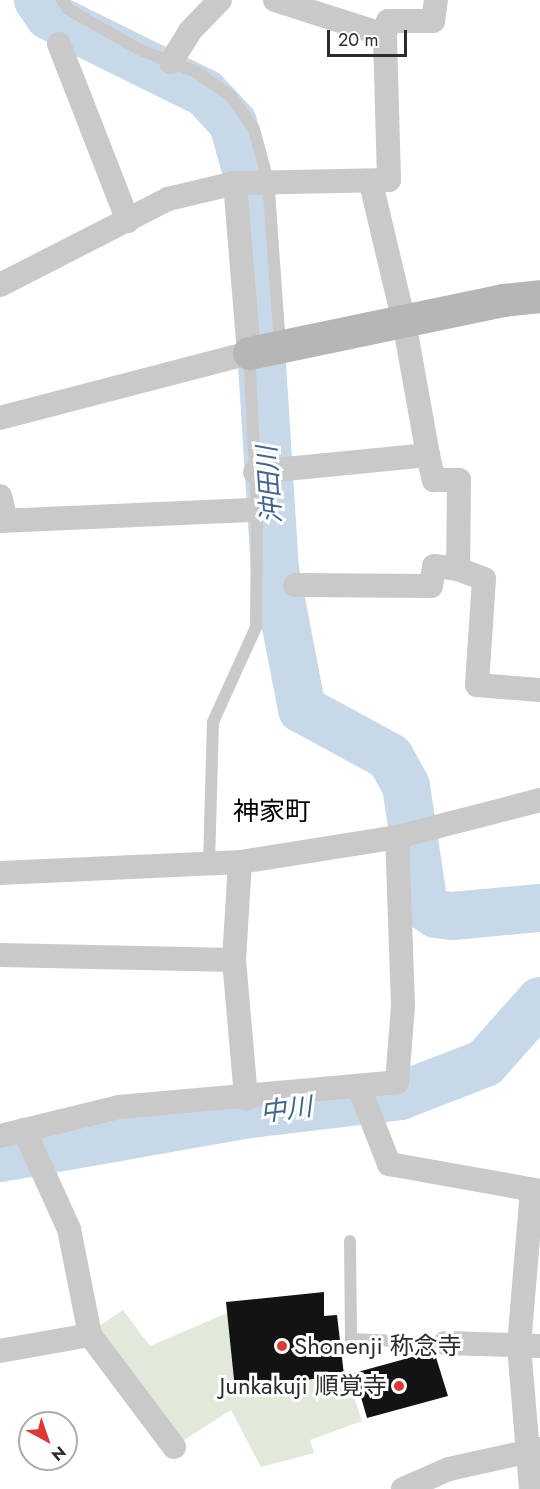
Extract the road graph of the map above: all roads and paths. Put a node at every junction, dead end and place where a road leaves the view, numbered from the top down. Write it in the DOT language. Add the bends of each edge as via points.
graph roads {
  1 [pos="62,0"];
  2 [pos="220,0"];
  3 [pos="275,0"];
  4 [pos="435,0"];
  5 [pos="385,35"];
  6 [pos="59,44"];
  7 [pos="171,62"];
  8 [pos="268,181"];
  9 [pos="235,183"];
  10 [pos="370,183"];
  11 [pos="128,221"];
  12 [pos="0,285"];
  13 [pos="540,296"];
  14 [pos="404,322"];
  15 [pos="264,350"];
  16 [pos="0,418"];
  17 [pos="428,455"];
  18 [pos="255,472"];
  19 [pos="0,496"];
  20 [pos="257,510"];
  21 [pos="3,521"];
  22 [pos="458,569"];
  23 [pos="295,585"];
  24 [pos="540,690"];
  25 [pos="540,800"];
  26 [pos="397,837"];
  27 [pos="240,862"];
  28 [pos="208,864"];
  29 [pos="0,873"];
  30 [pos="0,956"];
  31 [pos="234,960"];
  32 [pos="359,1087"];
  33 [pos="246,1098"];
  34 [pos="24,1130"];
  35 [pos="0,1136"];
  36 [pos="536,1191"];
  37 [pos="350,1242"];
  38 [pos="90,1335"];
  39 [pos="445,1343"];
  40 [pos="529,1346"];
  41 [pos="0,1351"];
  42 [pos="174,1447"];
  43 [pos="533,1450"];
  44 [pos="403,1489"];
  45 [pos="531,1489"];
  1 -- 7 [label="lane" via="68,9 138,49"];
  2 -- 7 [label="street" via="190,31"];
  3 -- 5 [label="street"];
  4 -- 5 [label="street" via="433,21 388,21"];
  5 -- 10 [label="street" via="389,180"];
  6 -- 11 [label="street"];
  7 -- 8 [label="lane" via="231,96 254,129"];
  8 -- 9 [label="street"];
  8 -- 10 [label="street"];
  8 -- 15 [label="lane"];
  9 -- 11 [label="street" via="168,199"];
  9 -- 15 [label="street"];
  10 -- 14 [label="street"];
  11 -- 12 [label="street"];
  13 -- 14 [label="street"];
  14 -- 15 [label="street"];
  14 -- 17 [label="street"];
  15 -- 16 [label="street"];
  15 -- 18 [label="lane"];
  17 -- 18 [label="street"];
  17 -- 22 [label="street" via="434,480 459,480"];
  18 -- 20 [label="lane"];
  19 -- 21 [label="street"];
  20 -- 21 [label="street"];
  20 -- 28 [label="lane" via="256,627 213,723"];
  22 -- 23 [label="street" via="434,566 431,586"];
  22 -- 24 [label="street" via="484,579 477,685"];
  25 -- 26 [label="street"];
  26 -- 27 [label="street"];
  26 -- 32 [label="street" via="403,1006 396,1082"];
  27 -- 28 [label="street"];
  27 -- 31 [label="street"];
  28 -- 29 [label="street"];
  30 -- 31 [label="street"];
  31 -- 33 [label="street"];
  32 -- 33 [label="street"];
  32 -- 36 [label="street" via="389,1164"];
  33 -- 34 [label="street" via="119,1107"];
  34 -- 35 [label="street"];
  34 -- 38 [label="street" via="69,1229"];
  36 -- 40 [label="street"];
  37 -- 39 [label="lane" via="351,1339"];
  38 -- 41 [label="street"];
  38 -- 42 [label="street"];
  39 -- 40 [label="street"];
  40 -- 43 [label="street"];
  43 -- 44 [label="street" via="449,1469"];
  43 -- 45 [label="street"];
}
